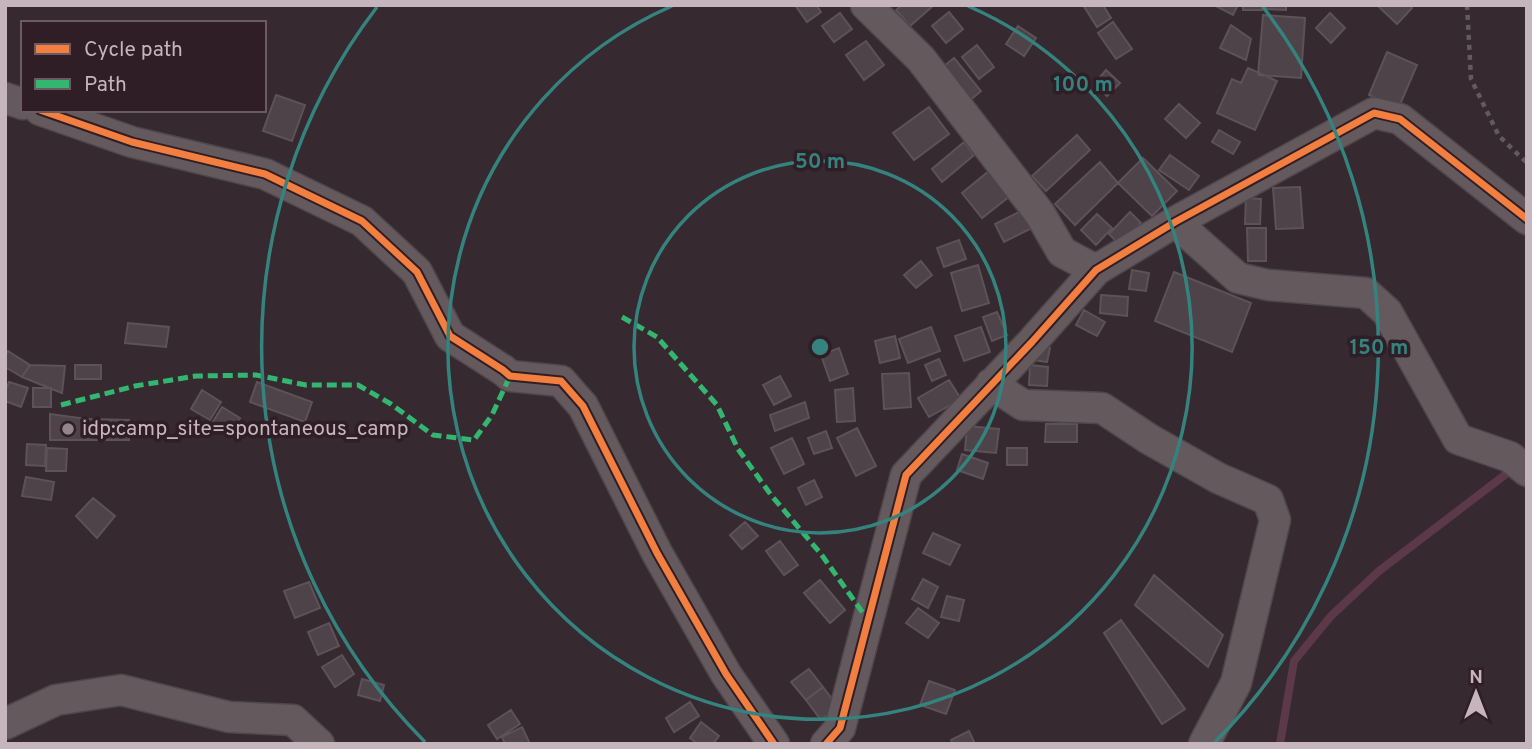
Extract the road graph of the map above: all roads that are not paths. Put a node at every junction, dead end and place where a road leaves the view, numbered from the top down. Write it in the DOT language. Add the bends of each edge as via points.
graph roads {
  1 [pos="866,5"];
  2 [pos="46,112"];
  3 [pos="1527,219"];
  4 [pos="1175,222"];
  5 [pos="1096,270"];
  6 [pos="991,384"];
  7 [pos="1518,464"];
  8 [pos="5,724"];
  9 [pos="320,744"];
  10 [pos="775,744"];
  11 [pos="825,744"];
  12 [pos="1204,744"];
  1 -- 5 [label="street" via="921,59 1040,214 1062,252"];
  2 -- 10 [label="street" via="132,142 265,174 362,221 416,272 450,337 510,376 561,382 583,406 657,553 726,674"];
  3 -- 4 [label="street" via="1400,119 1374,113"];
  4 -- 5 [label="street"];
  4 -- 7 [label="street" via="1238,278 1366,293 1387,312 1458,439"];
  5 -- 6 [label="street"];
  6 -- 11 [label="street" via="906,475 840,729"];
  6 -- 12 [label="street" via="1023,405 1102,408 1149,439 1268,500 1275,520 1236,684"];
  8 -- 9 [label="street" via="56,700 121,690 229,717 293,720"];
}
